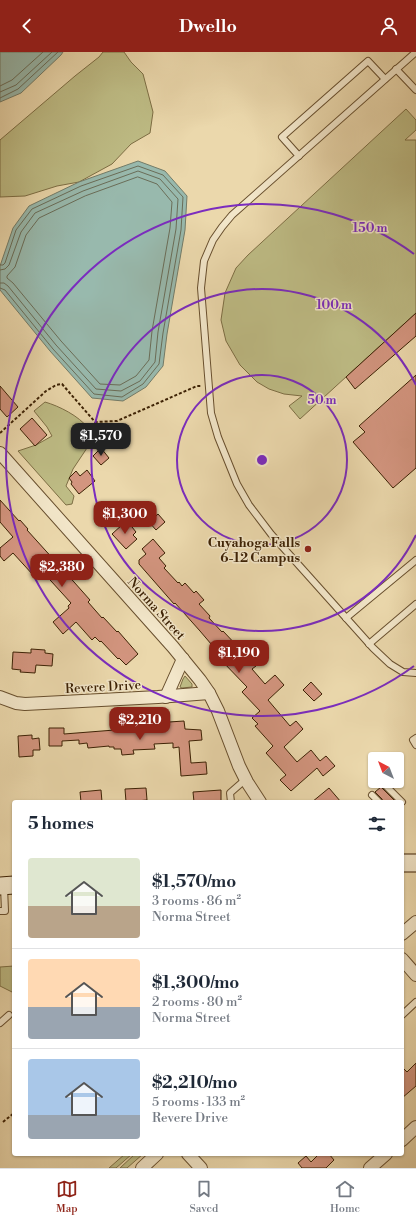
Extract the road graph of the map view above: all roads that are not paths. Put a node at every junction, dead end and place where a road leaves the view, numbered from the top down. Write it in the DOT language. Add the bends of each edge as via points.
graph roads {
  1 [pos="416,52"];
  2 [pos="396,69"];
  3 [pos="385,79"];
  4 [pos="416,90"];
  5 [pos="299,156"];
  6 [pos="0,453"];
  7 [pos="416,560"];
  8 [pos="416,604"];
  9 [pos="346,618"];
  10 [pos="369,644"];
  11 [pos="183,659"];
  12 [pos="416,673"];
  13 [pos="209,693"];
  14 [pos="0,697"];
  15 [pos="166,697"];
  16 [pos="416,738"];
  17 [pos="416,745"];
  18 [pos="246,779"];
  19 [pos="388,788"];
  20 [pos="372,795"];
  21 [pos="231,800"];
  22 [pos="259,800"];
  23 [pos="377,800"];
  24 [pos="399,800"];
  25 [pos="404,863"];
  26 [pos="416,863"];
  27 [pos="6,886"];
  28 [pos="0,911"];
  29 [pos="416,922"];
  30 [pos="404,932"];
  31 [pos="404,961"];
  32 [pos="415,972"];
  33 [pos="416,1002"];
  34 [pos="404,1013"];
  35 [pos="9,1015"];
  36 [pos="0,1023"];
  37 [pos="416,1127"];
  38 [pos="404,1138"];
  39 [pos="155,1156"];
  40 [pos="190,1156"];
  41 [pos="384,1156"];
  42 [pos="142,1168"];
  43 [pos="201,1168"];
  44 [pos="370,1168"];
  1 -- 2 [label="lane"];
  2 -- 3 [label="lane"];
  2 -- 4 [label="lane"];
  3 -- 5 [label="lane"];
  3 -- 5 [label="lane" via="368,61 282,137"];
  5 -- 9 [label="lane" via="232,215 213,240 204,261 201,288 211,413 226,459 249,505 271,534"];
  6 -- 11 [label="street, Norma Street"];
  7 -- 9 [label="lane"];
  8 -- 10 [label="lane"];
  9 -- 10 [label="lane"];
  10 -- 12 [label="lane" via="390,664 403,672"];
  11 -- 13 [label="street, Norma Street"];
  11 -- 15 [label="street"];
  13 -- 15 [label="street, Revere Drive"];
  13 -- 18 [label="street, Norma Street"];
  14 -- 15 [label="street, Revere Drive" via="25,704"];
  16 -- 17 [label="lane" via="413,740"];
  18 -- 21 [label="lane" via="230,793"];
  18 -- 22 [label="street, Norma Street"];
  19 -- 24 [label="lane"];
  20 -- 23 [label="lane"];
  25 -- 26 [label="main road"];
  27 -- 28 [label="lane" via="5,910"];
  29 -- 30 [label="street"];
  31 -- 32 [label="street"];
  33 -- 34 [label="lane"];
  35 -- 36 [label="lane"];
  37 -- 38 [label="street"];
  39 -- 42 [label="street"];
  40 -- 43 [label="street"];
  41 -- 44 [label="street"];
}
